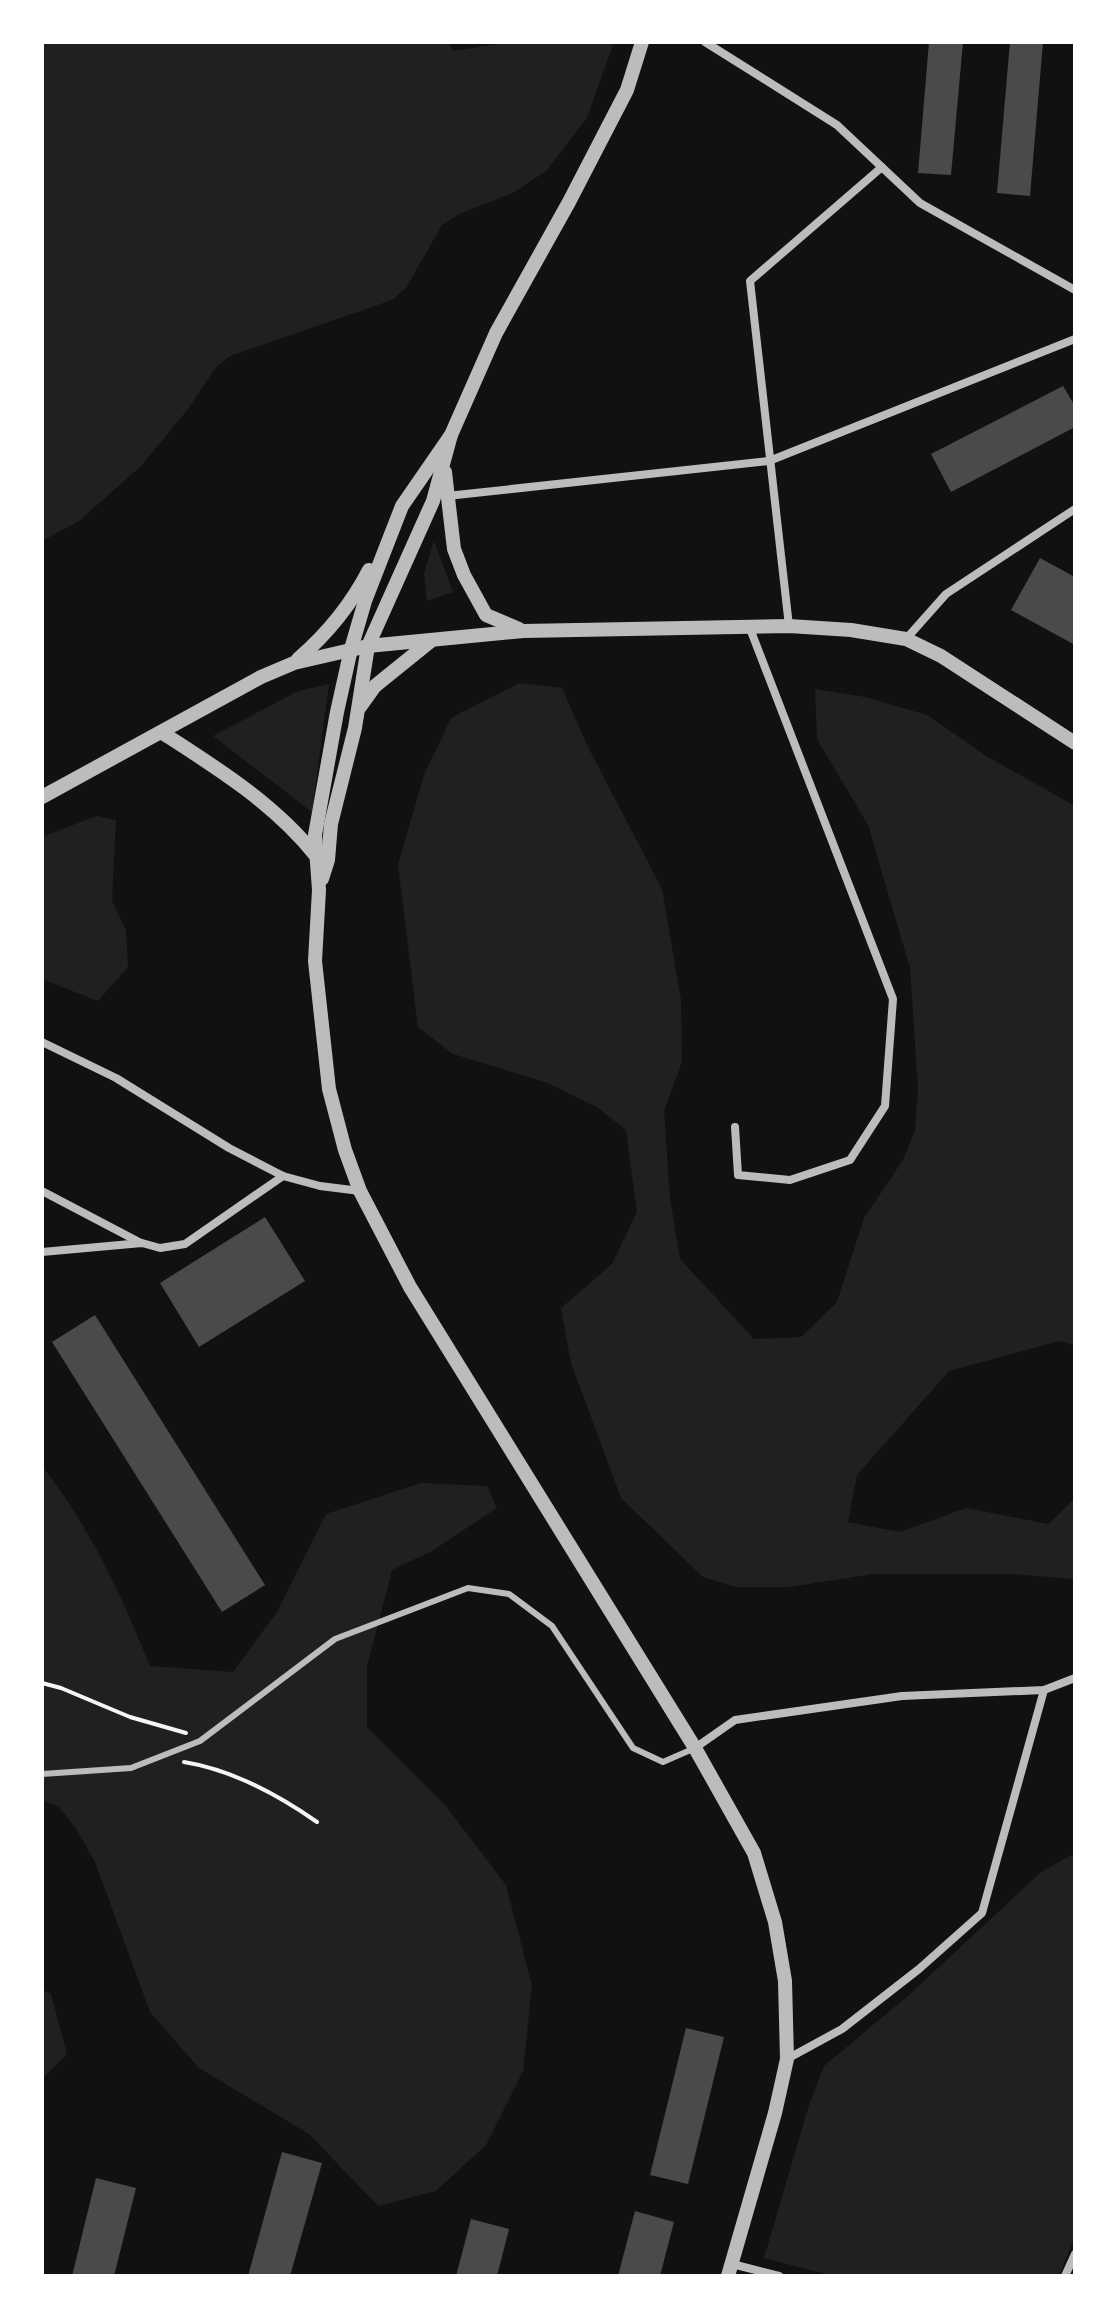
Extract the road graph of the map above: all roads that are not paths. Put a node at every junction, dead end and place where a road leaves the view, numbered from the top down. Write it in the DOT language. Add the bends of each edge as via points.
graph roads {
  1 [pos="642,42"];
  2 [pos="705,42"];
  3 [pos="882,167"];
  4 [pos="1075,290"];
  5 [pos="1075,339"];
  6 [pos="451,435"];
  7 [pos="443,460"];
  8 [pos="769,461"];
  9 [pos="447,496"];
  10 [pos="402,506"];
  11 [pos="1075,509"];
  12 [pos="749,626"];
  13 [pos="789,626"];
  14 [pos="523,631"];
  15 [pos="906,639"];
  16 [pos="432,640"];
  17 [pos="368,646"];
  18 [pos="351,649"];
  19 [pos="294,663"];
  20 [pos="358,711"];
  21 [pos="161,732"];
  22 [pos="1075,743"];
  23 [pos="42,797"];
  24 [pos="317,857"];
  25 [pos="319,890"];
  26 [pos="42,1042"];
  27 [pos="735,1127"];
  28 [pos="283,1176"];
  29 [pos="42,1191"];
  30 [pos="360,1191"];
  31 [pos="142,1243"];
  32 [pos="42,1252"];
  33 [pos="1075,1678"];
  34 [pos="1044,1690"];
  35 [pos="695,1748"];
  36 [pos="42,1774"];
  37 [pos="787,2059"];
  38 [pos="1075,2254"];
  39 [pos="730,2270"];
  40 [pos="779,2276"];
  41 [pos="1065,2276"];
  1 -- 6 [label="street" via="627,90 496,333"];
  2 -- 3 [label="street" via="837,125"];
  3 -- 4 [label="street" via="920,203"];
  3 -- 8 [label="street" via="750,281"];
  5 -- 8 [label="street"];
  6 -- 7 [label="street"];
  6 -- 10 [label="street"];
  7 -- 9 [label="street"];
  7 -- 17 [label="street" via="433,501"];
  8 -- 9 [label="street"];
  8 -- 13 [label="street"];
  9 -- 14 [label="street" via="454,549 474,597 486,615"];
  10 -- 18 [label="street"];
  10 -- 19 [label="street" via="356,594 322,639"];
  11 -- 15 [label="street" via="946,594"];
  12 -- 13 [label="street"];
  12 -- 14 [label="street"];
  12 -- 27 [label="street" via="893,999 885,1106 850,1160 790,1180 738,1175"];
  13 -- 15 [label="street"];
  14 -- 16 [label="street"];
  15 -- 22 [label="street"];
  16 -- 17 [label="street"];
  16 -- 20 [label="street" via="375,686"];
  17 -- 18 [label="street"];
  17 -- 20 [label="street"];
  18 -- 19 [label="street"];
  18 -- 24 [label="street" via="315,835"];
  19 -- 21 [label="street"];
  20 -- 25 [label="street"];
  21 -- 23 [label="street"];
  21 -- 24 [label="street" via="248,791"];
  24 -- 25 [label="street"];
  25 -- 30 [label="street" via="315,961 329,1089"];
  26 -- 28 [label="street" via="116,1078"];
  28 -- 30 [label="street"];
  28 -- 31 [label="street" via="185,1244 160,1248"];
  29 -- 31 [label="street"];
  30 -- 35 [label="street" via="410,1287"];
  31 -- 32 [label="street"];
  33 -- 34 [label="street"];
  34 -- 35 [label="street" via="902,1696 735,1720"];
  34 -- 37 [label="street" via="982,1913 842,2029"];
  35 -- 36 [label="lane" via="663,1762 633,1748 552,1626 509,1594 468,1588 335,1639 193,1743 131,1768"];
  35 -- 37 [label="street" via="754,1853 775,1922 785,1981"];
  37 -- 39 [label="street"];
  38 -- 41 [label="street"];
  39 -- 40 [label="street"];
}
